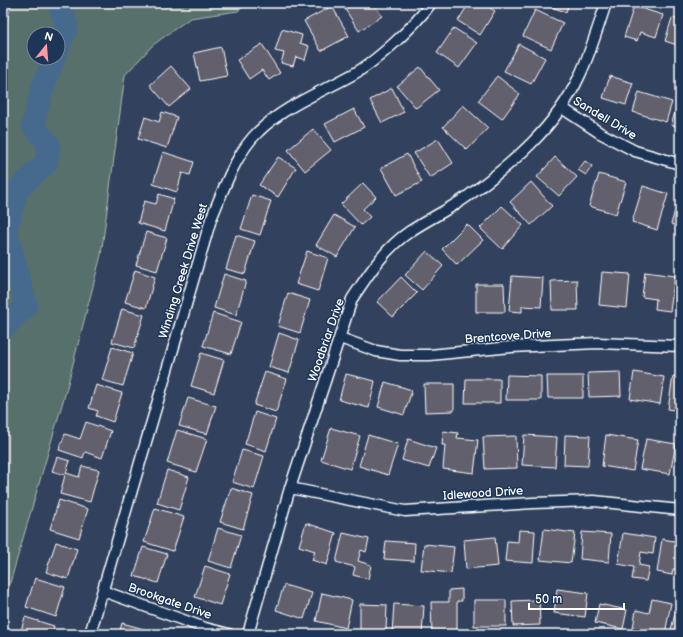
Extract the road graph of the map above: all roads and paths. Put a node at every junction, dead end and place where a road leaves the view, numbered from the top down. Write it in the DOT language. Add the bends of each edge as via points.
graph roads {
  1 [pos="430,3"];
  2 [pos="606,3"];
  3 [pos="562,108"];
  4 [pos="680,164"];
  5 [pos="340,338"];
  6 [pos="680,346"];
  7 [pos="290,488"];
  8 [pos="680,510"];
  9 [pos="103,590"];
  10 [pos="90,634"];
  11 [pos="229,634"];
  12 [pos="248,634"];
  1 -- 9 [label="street, Winding Creek Drive West" via="389,48 369,64 352,76 299,102 258,131 227,179 211,219"];
  2 -- 3 [label="street, Woodbriar Drive" via="579,78"];
  3 -- 4 [label="street, Sandell Drive" via="600,133 635,151"];
  3 -- 5 [label="street, Woodbriar Drive" via="525,150 468,196 407,233 386,252 352,299"];
  5 -- 6 [label="street, Brentcove Drive" via="376,351 400,355 597,343"];
  5 -- 7 [label="street, Woodbriar Drive"];
  7 -- 8 [label="street, Idlewood Drive" via="405,511 594,501"];
  7 -- 12 [label="street, Woodbriar Drive"];
  9 -- 10 [label="street, Winding Creek Drive West"];
  9 -- 11 [label="street, Brookgate Drive" via="205,628"];
}
